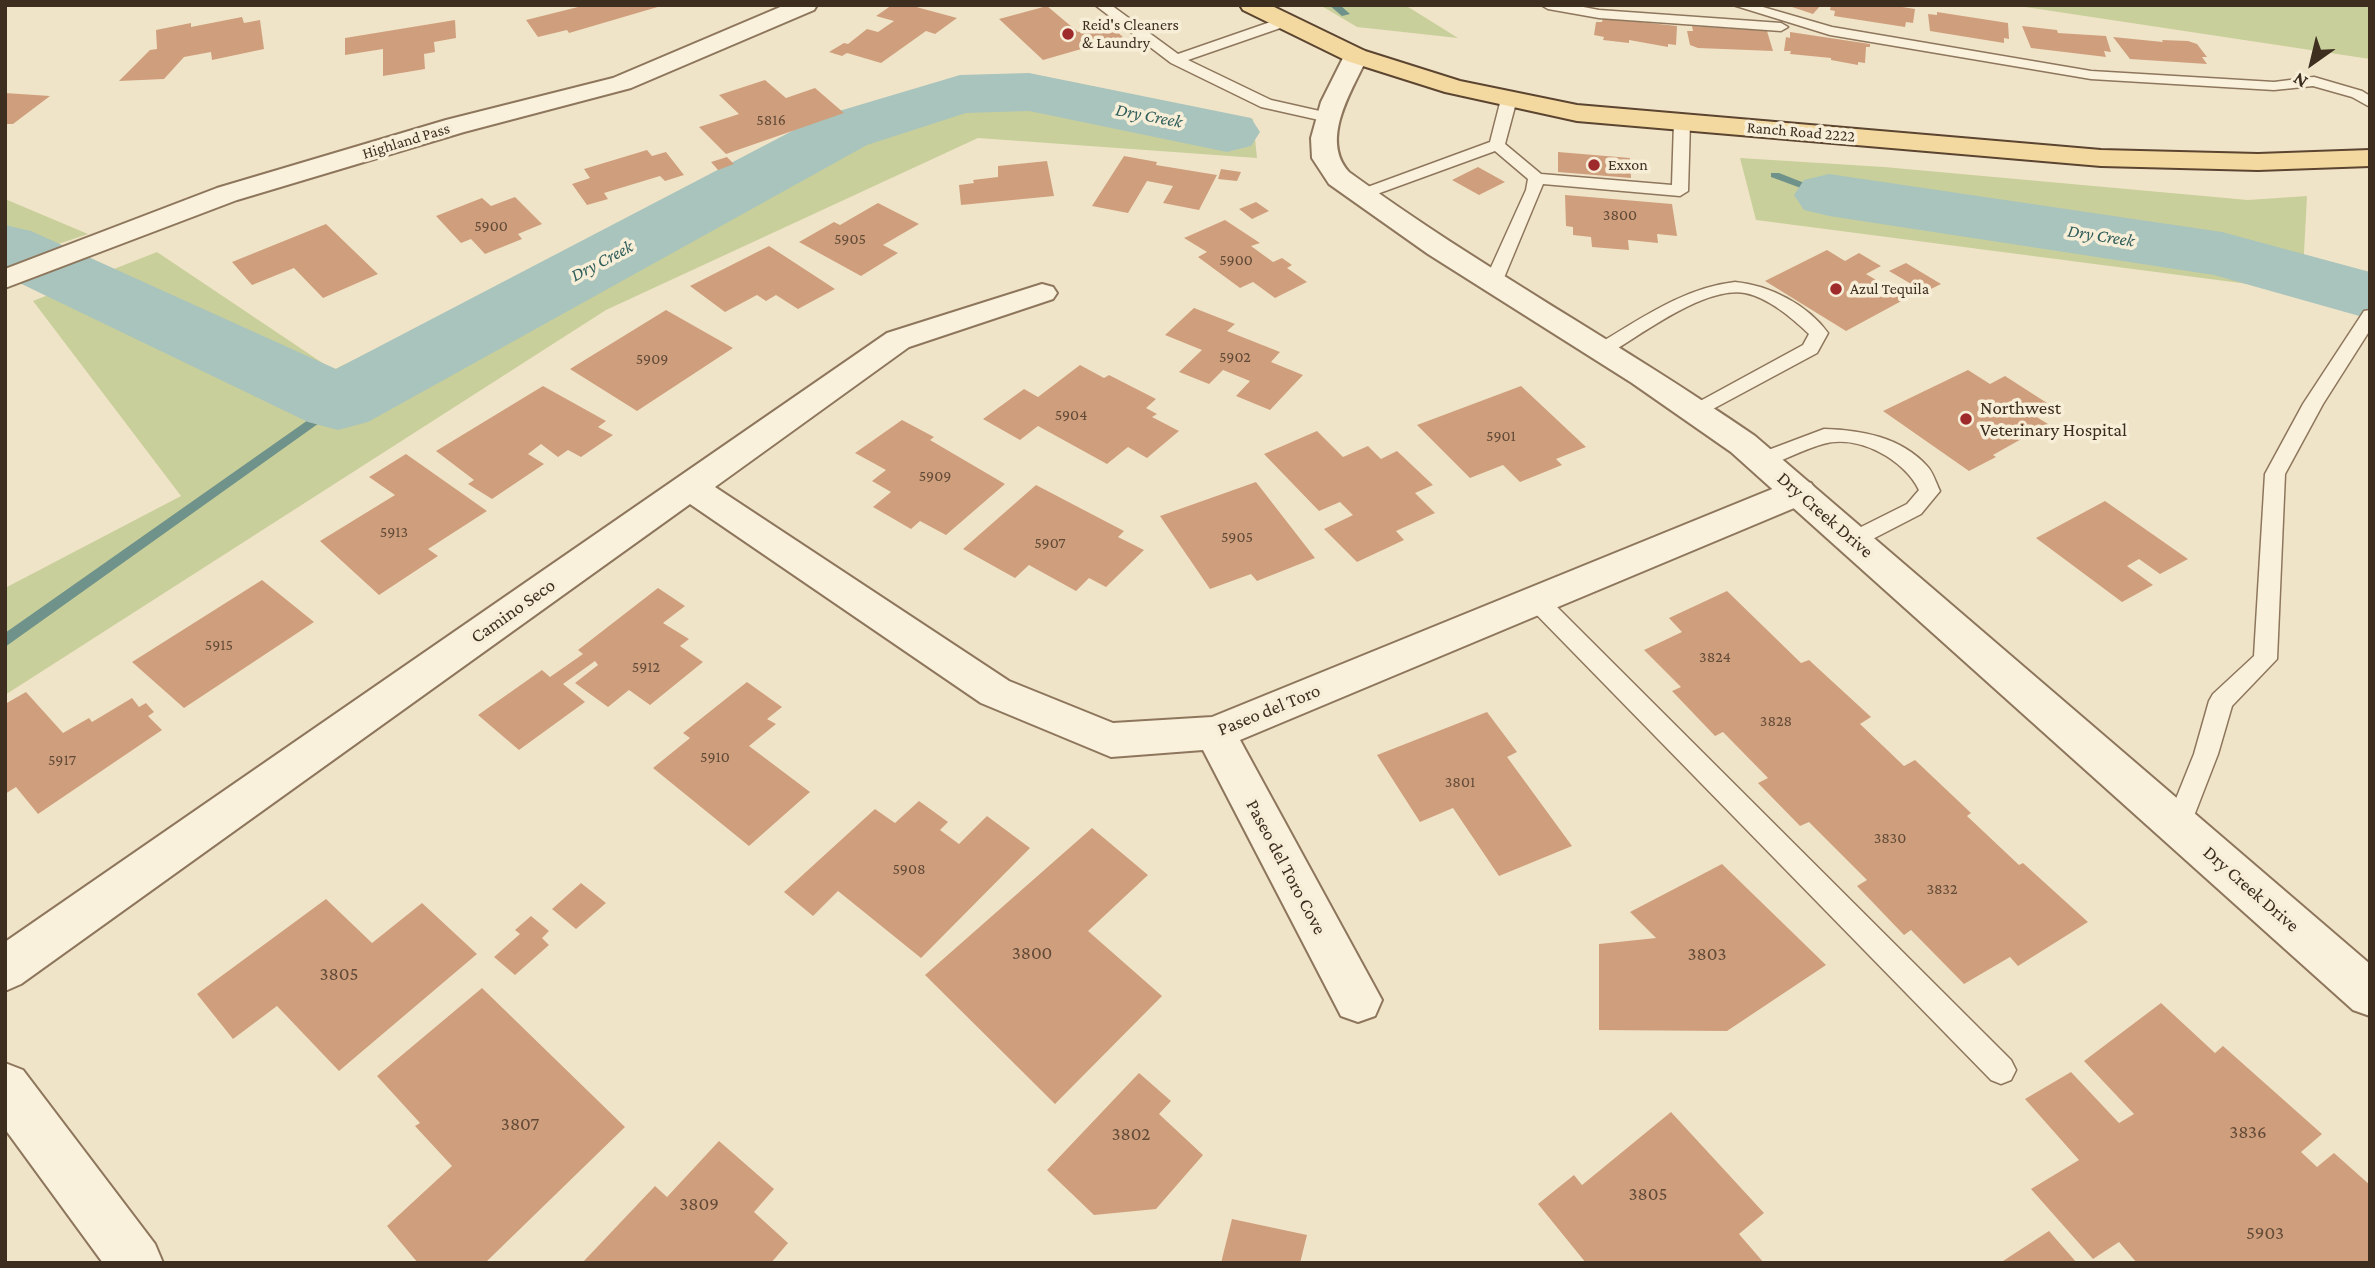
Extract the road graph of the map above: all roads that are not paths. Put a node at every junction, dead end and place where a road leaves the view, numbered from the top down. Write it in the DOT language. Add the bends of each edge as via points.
graph roads {
  1 [pos="806,5"];
  2 [pos="1102,5"];
  3 [pos="1251,5"];
  4 [pos="1548,5"];
  5 [pos="1740,5"];
  6 [pos="1284,22"];
  7 [pos="1830,31"];
  8 [pos="1356,56"];
  9 [pos="1176,60"];
  10 [pos="1510,99"];
  11 [pos="2370,103"];
  12 [pos="1328,117"];
  13 [pos="1682,122"];
  14 [pos="1497,145"];
  15 [pos="2370,158"];
  16 [pos="1536,178"];
  17 [pos="1360,195"];
  18 [pos="9,278"];
  19 [pos="1492,285"];
  20 [pos="1042,293"];
  21 [pos="2368,318"];
  22 [pos="1600,351"];
  23 [pos="1698,411"];
  24 [pos="1762,460"];
  25 [pos="690,486"];
  26 [pos="1799,492"];
  27 [pos="1853,540"];
  28 [pos="1537,601"];
  29 [pos="1214,733"];
  30 [pos="2178,826"];
  31 [pos="5,969"];
  32 [pos="2370,993"];
  33 [pos="1358,1000"];
  34 [pos="2001,1070"];
  35 [pos="5,1087"];
  36 [pos="136,1263"];
  1 -- 18 [label="street, Highland Pass" via="622,83 455,126 228,194"];
  2 -- 9 [label="lane"];
  3 -- 6 [label="main road, Ranch Road 2222"];
  4 -- 7 [label="lane" via="1599,14"];
  5 -- 7 [label="lane"];
  6 -- 8 [label="main road, Ranch Road 2222"];
  6 -- 9 [label="lane"];
  7 -- 11 [label="lane" via="2091,75 2274,86 2314,81 2357,94"];
  8 -- 10 [label="main road, Ranch Road 2222" via="1454,87"];
  8 -- 12 [label="street, Dry Creek Drive"];
  9 -- 12 [label="lane" via="1266,104"];
  10 -- 13 [label="main road, Ranch Road 2222" via="1577,113"];
  10 -- 14 [label="lane"];
  12 -- 17 [label="street, Dry Creek Drive" via="1324,150 1328,164"];
  13 -- 15 [label="main road, Ranch Road 2222" via="2101,158 2258,162"];
  13 -- 16 [label="lane" via="1680,191"];
  14 -- 16 [label="lane"];
  14 -- 17 [label="lane"];
  16 -- 19 [label="lane"];
  17 -- 19 [label="street, Dry Creek Drive"];
  19 -- 22 [label="street, Dry Creek Drive"];
  20 -- 25 [label="street, Camino Seco" via="898,340"];
  21 -- 30 [label="lane" via="2312,404 2275,474 2265,659 2221,701"];
  22 -- 23 [label="street, Dry Creek Drive"];
  22 -- 23 [label="lane" via="1705,291 1736,286 1773,298 1819,333 1810,349"];
  23 -- 24 [label="street, Dry Creek Drive"];
  24 -- 26 [label="street, Dry Creek Drive"];
  24 -- 27 [label="lane" via="1824,436 1857,437 1891,449 1920,471 1930,491 1914,509"];
  25 -- 29 [label="street, Paseo del Toro" via="995,692 1111,740"];
  25 -- 31 [label="street, Camino Seco"];
  26 -- 27 [label="street, Dry Creek Drive"];
  26 -- 28 [label="street, Paseo del Toro"];
  27 -- 30 [label="street, Dry Creek Drive"];
  28 -- 29 [label="street, Paseo del Toro"];
  28 -- 34 [label="lane"];
  29 -- 33 [label="street, Paseo del Toro Cove"];
  30 -- 32 [label="street, Dry Creek Drive"];
  35 -- 36 [label="street"];
}
